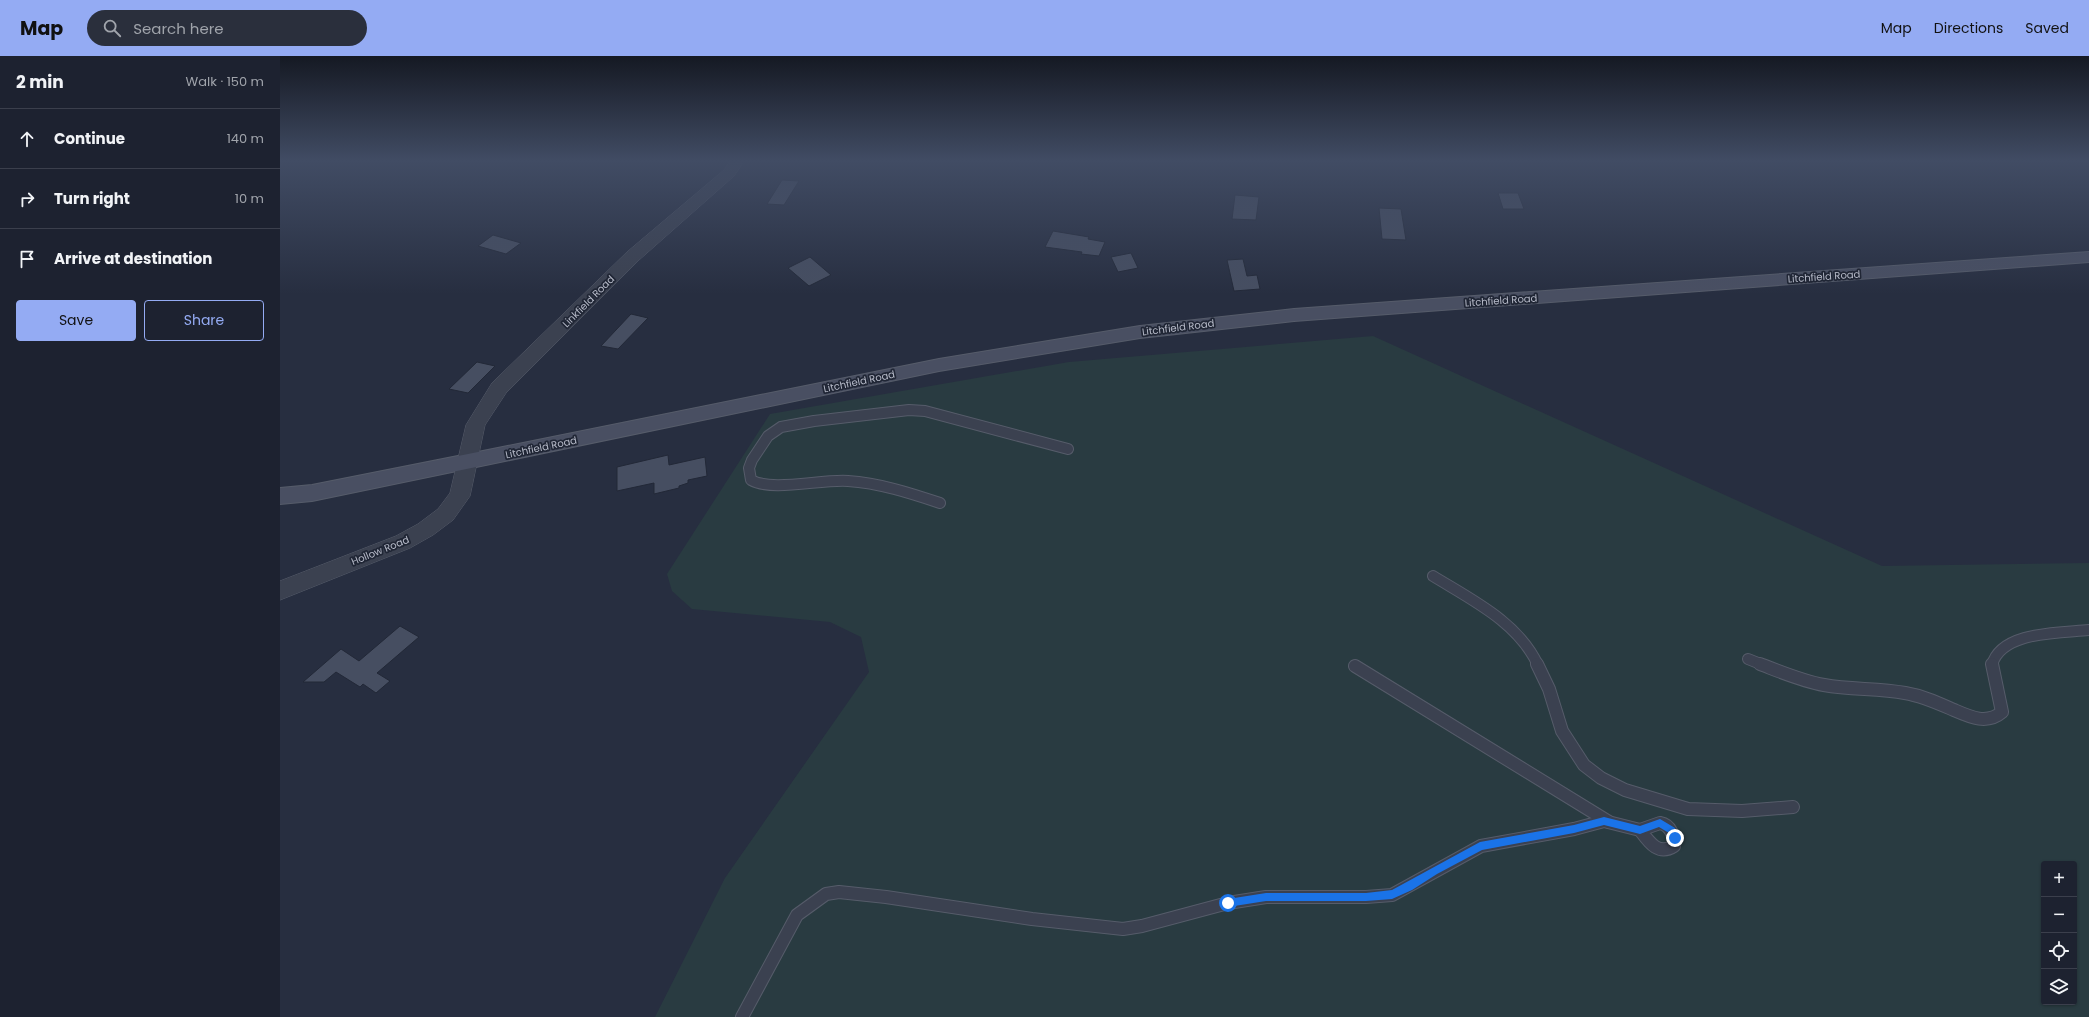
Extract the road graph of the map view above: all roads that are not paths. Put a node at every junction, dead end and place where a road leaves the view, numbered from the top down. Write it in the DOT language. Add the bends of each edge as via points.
graph roads {
  1 [pos="692,205"];
  2 [pos="2089,257"];
  3 [pos="1068,449"];
  4 [pos="468,462"];
  5 [pos="280,496"];
  6 [pos="940,502"];
  7 [pos="1433,576"];
  8 [pos="280,591"];
  9 [pos="2089,630"];
  10 [pos="1748,659"];
  11 [pos="1355,666"];
  12 [pos="1793,807"];
  13 [pos="1610,822"];
  14 [pos="1640,830"];
  15 [pos="742,1017"];
  1 -- 4 [label="street, Linkfield Road" via="633,256 500,388 476,425"];
  2 -- 4 [label="main road, Litchfield Road" via="1294,315 1140,332 939,365"];
  3 -- 6 [label="lane" via="910,410 780,427 768,436 749,468 751,480 758,484 824,480 866,482 893,487"];
  4 -- 5 [label="main road, Litchfield Road"];
  4 -- 8 [label="street, Hollow Road" via="460,496 455,504 431,525 412,538 300,580"];
  7 -- 12 [label="lane" via="1488,610 1514,631 1531,650 1549,689 1562,730 1584,765 1601,778 1624,790 1688,809 1742,811"];
  9 -- 10 [label="lane" via="2030,637 2000,647 1991,664 2002,712 1994,719 1984,720 1918,696 1898,691 1823,685"];
  11 -- 13 [label="lane" via="1428,708"];
  13 -- 14 [label="lane"];
  13 -- 15 [label="lane" via="1604,821 1480,846 1392,894 1366,897 1266,897 1228,903 1123,929 1032,920 886,896 839,892 826,894 797,915"];
}
